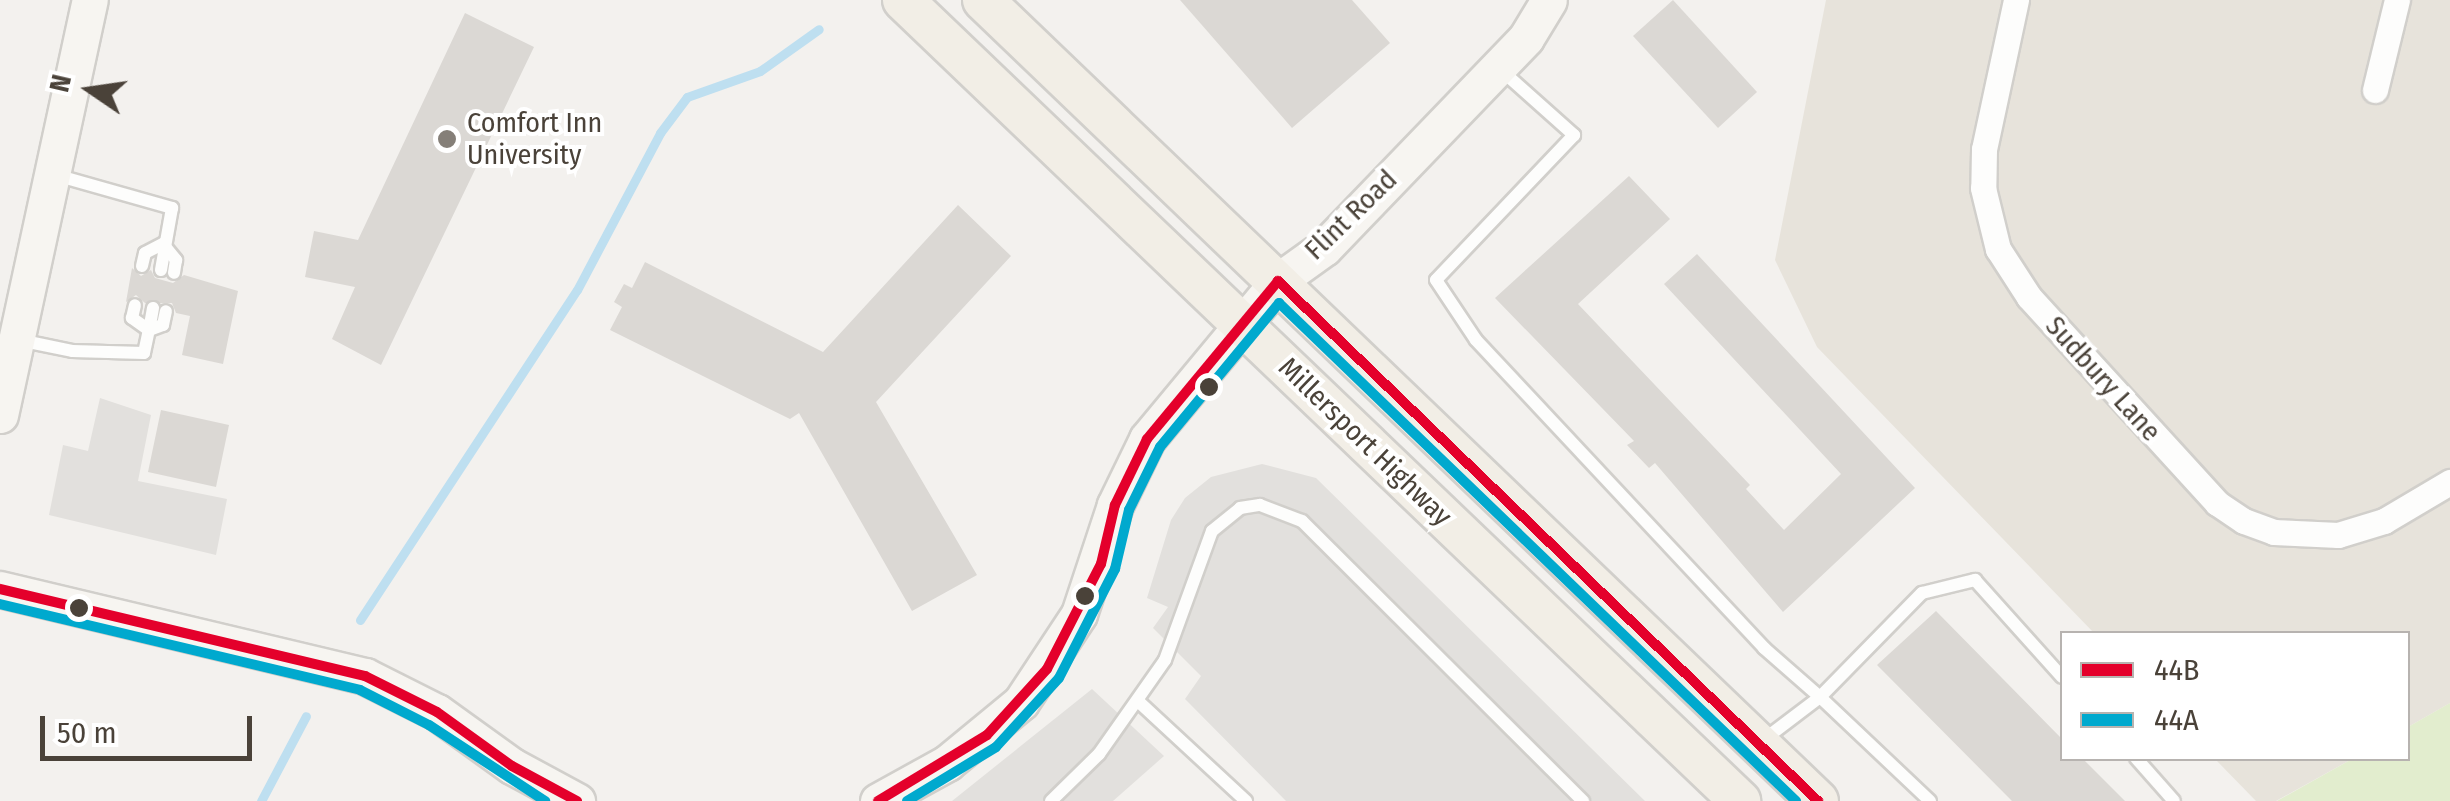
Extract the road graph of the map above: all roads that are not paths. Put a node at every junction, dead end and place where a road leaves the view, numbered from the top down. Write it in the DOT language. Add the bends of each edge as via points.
graph roads {
  1 [pos="90,0"];
  2 [pos="903,0"];
  3 [pos="983,0"];
  4 [pos="1549,0"];
  5 [pos="2016,0"];
  6 [pos="2398,0"];
  7 [pos="1003,15"];
  8 [pos="1497,66"];
  9 [pos="2375,90"];
  10 [pos="52,174"];
  11 [pos="164,244"];
  12 [pos="142,266"];
  13 [pos="167,271"];
  14 [pos="1278,282"];
  15 [pos="135,305"];
  16 [pos="160,310"];
  17 [pos="1242,322"];
  18 [pos="149,330"];
  19 [pos="16,340"];
  20 [pos="0,414"];
  21 [pos="2450,482"];
  22 [pos="0,589"];
  23 [pos="2060,676"];
  24 [pos="1820,697"];
  25 [pos="1139,702"];
  26 [pos="1760,742"];
  27 [pos="2139,761"];
  28 [pos="577,801"];
  29 [pos="878,801"];
  30 [pos="1051,801"];
  31 [pos="1246,801"];
  32 [pos="1583,801"];
  33 [pos="1740,801"];
  34 [pos="1818,801"];
  35 [pos="1930,801"];
  36 [pos="2174,801"];
  1 -- 10 [label="street"];
  2 -- 17 [label="main road, Millersport Highway"];
  3 -- 7 [label="main road, Millersport Highway"];
  4 -- 8 [label="street, Flint Road" via="1526,38"];
  5 -- 21 [label="street, Sudbury Lane" via="1984,149 1983,188 1998,249 2029,297 2216,503 2244,520 2274,532 2338,536 2384,521"];
  6 -- 9 [label="street"];
  7 -- 14 [label="main road, Millersport Highway"];
  8 -- 14 [label="street, Flint Road" via="1324,248"];
  8 -- 24 [label="lane" via="1574,135 1436,280 1476,340 1764,648"];
  10 -- 11 [label="lane" via="172,208"];
  10 -- 19 [label="street"];
  11 -- 12 [label="lane" via="145,253"];
  11 -- 13 [label="lane" via="176,260"];
  14 -- 17 [label="street, Flint Road"];
  14 -- 26 [label="main road, Millersport Highway"];
  15 -- 18 [label="lane" via="132,318"];
  16 -- 18 [label="lane" via="163,325"];
  17 -- 29 [label="street, Flint Road" via="1140,451 1115,505 1100,564 1047,669 986,735"];
  17 -- 33 [label="main road, Millersport Highway"];
  18 -- 19 [label="lane" via="144,352 72,352"];
  19 -- 20 [label="street"];
  22 -- 28 [label="street" via="365,676 437,712 512,766"];
  23 -- 24 [label="lane" via="1975,580 1922,593"];
  24 -- 26 [label="lane"];
  24 -- 35 [label="lane"];
  25 -- 30 [label="lane" via="1100,754"];
  25 -- 31 [label="lane"];
  25 -- 32 [label="lane" via="1176,636 1212,531 1240,508 1260,506 1302,521"];
  26 -- 34 [label="main road, Millersport Highway"];
  27 -- 36 [label="lane"];
}
